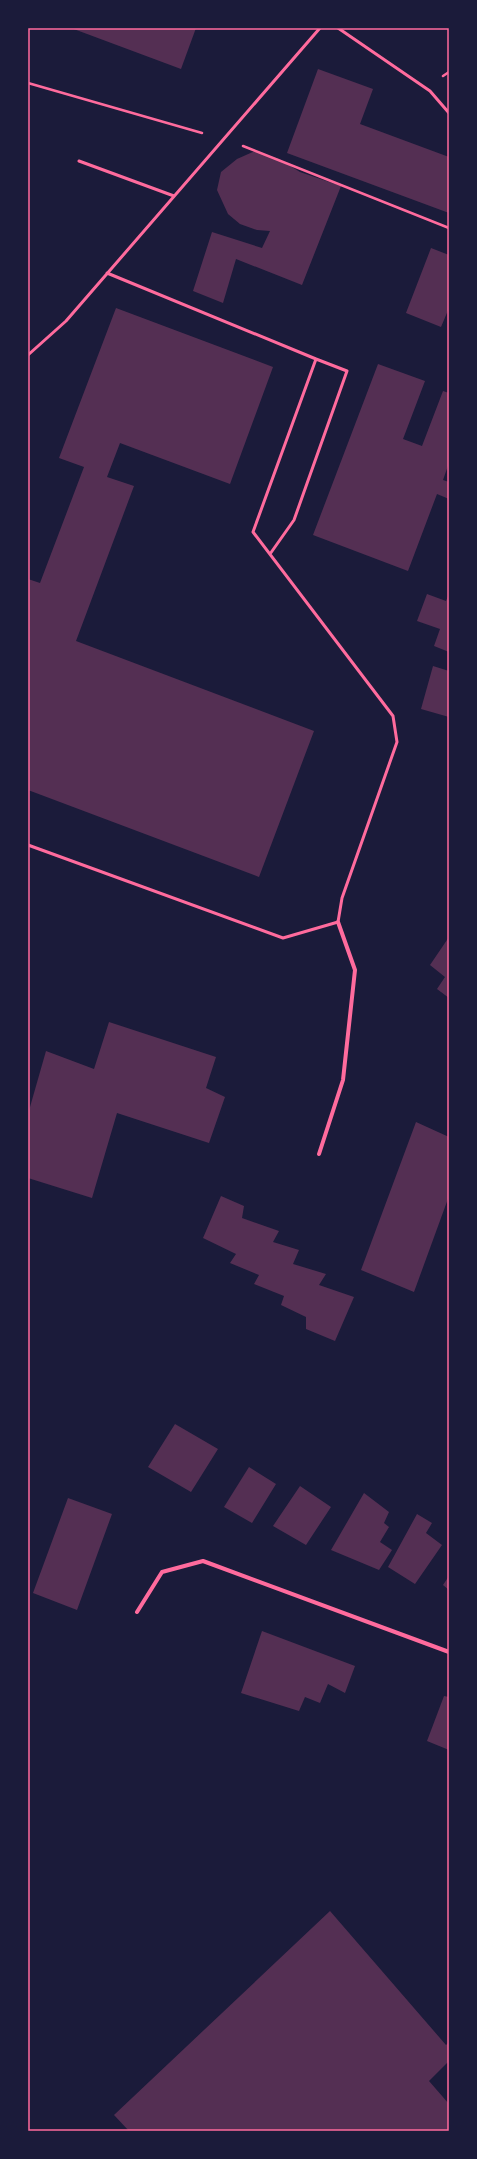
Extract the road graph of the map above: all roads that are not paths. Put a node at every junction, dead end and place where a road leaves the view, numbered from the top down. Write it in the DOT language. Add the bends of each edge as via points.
graph roads {
  1 [pos="320,28"];
  2 [pos="338,28"];
  3 [pos="449,113"];
  4 [pos="79,161"];
  5 [pos="174,196"];
  6 [pos="107,273"];
  7 [pos="28,354"];
  8 [pos="316,359"];
  9 [pos="270,554"];
  10 [pos="28,845"];
  11 [pos="338,922"];
  12 [pos="318,1154"];
  13 [pos="137,1612"];
  14 [pos="449,1652"];
  1 -- 5 [label="lane"];
  2 -- 3 [label="lane" via="430,91"];
  4 -- 5 [label="lane"];
  5 -- 6 [label="lane"];
  6 -- 7 [label="lane" via="66,321"];
  6 -- 8 [label="lane"];
  8 -- 9 [label="lane" via="253,532"];
  8 -- 9 [label="lane" via="347,371 294,520"];
  9 -- 11 [label="lane" via="393,716 397,742 342,898"];
  10 -- 11 [label="lane" via="283,938"];
  11 -- 12 [label="street" via="355,970 343,1080"];
  13 -- 14 [label="street" via="162,1572 203,1561"];
}
